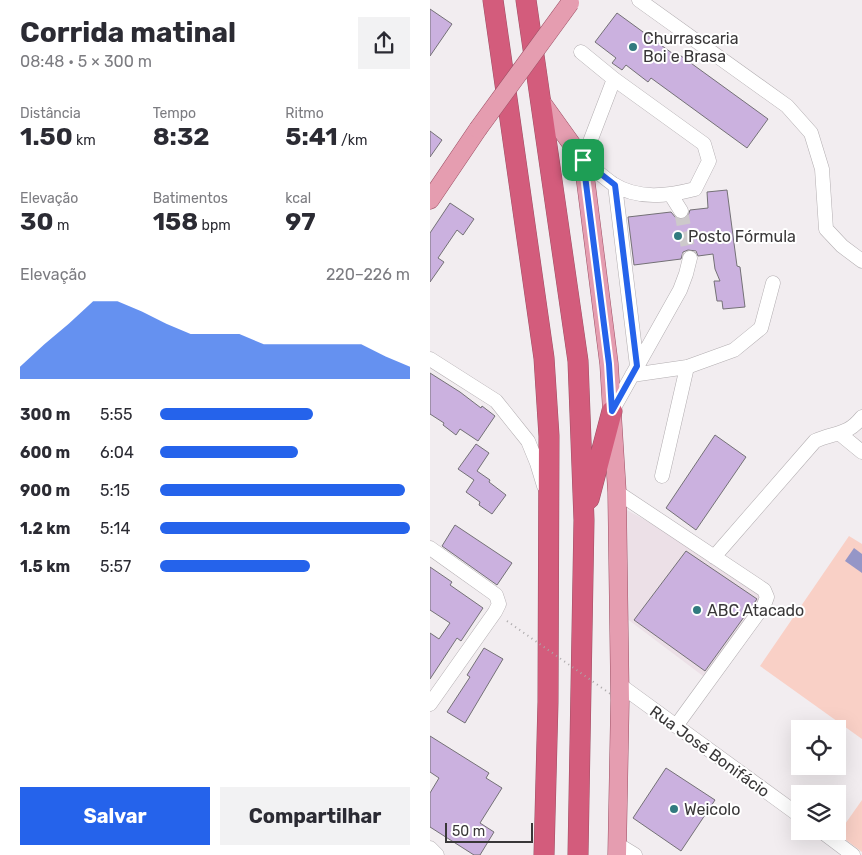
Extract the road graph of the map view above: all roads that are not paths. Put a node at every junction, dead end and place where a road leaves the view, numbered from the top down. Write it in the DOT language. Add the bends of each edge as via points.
graph roads {
  1 [pos="493,0"];
  2 [pos="526,0"];
  3 [pos="639,0"];
  4 [pos="571,2"];
  5 [pos="581,52"];
  6 [pos="614,78"];
  7 [pos="540,100"];
  8 [pos="583,160"];
  9 [pos="615,185"];
  10 [pos="433,191"];
  11 [pos="672,195"];
  12 [pos="682,211"];
  13 [pos="690,258"];
  14 [pos="862,261"];
  15 [pos="773,283"];
  16 [pos="430,359"];
  17 [pos="686,367"];
  18 [pos="635,370"];
  19 [pos="612,411"];
  20 [pos="862,416"];
  21 [pos="840,434"];
  22 [pos="862,452"];
  23 [pos="662,476"];
  24 [pos="617,492"];
  25 [pos="549,514"];
  26 [pos="584,520"];
  27 [pos="430,548"];
  28 [pos="714,557"];
  29 [pos="616,690"];
  30 [pos="430,704"];
  31 [pos="676,726"];
  32 [pos="791,809"];
  33 [pos="832,840"];
  34 [pos="430,848"];
  35 [pos="617,849"];
  36 [pos="437,855"];
  37 [pos="544,855"];
  38 [pos="578,855"];
  39 [pos="635,855"];
  40 [pos="853,855"];
  1 -- 25 [label="highway" via="544,358 550,436"];
  2 -- 7 [label="highway"];
  3 -- 14 [label="street" via="787,106 811,133 822,169 826,229"];
  4 -- 10 [label="main road, bridge"];
  5 -- 6 [label="street"];
  6 -- 8 [label="street"];
  6 -- 11 [label="street" via="704,144 709,161 695,189"];
  7 -- 8 [label="main road"];
  7 -- 26 [label="highway" via="578,361"];
  8 -- 9 [label="street"];
  8 -- 19 [label="main road"];
  9 -- 11 [label="street" via="636,194"];
  9 -- 18 [label="street"];
  11 -- 12 [label="street"];
  13 -- 18 [label="street" via="680,290"];
  15 -- 17 [label="street" via="761,328 734,350"];
  16 -- 25 [label="street" via="496,401 528,441 538,463"];
  17 -- 18 [label="street"];
  17 -- 23 [label="street"];
  18 -- 19 [label="street"];
  19 -- 24 [label="main road"];
  19 -- 26 [label="highway"];
  20 -- 21 [label="street" via="855,426"];
  21 -- 22 [label="street"];
  21 -- 28 [label="street" via="815,441"];
  24 -- 28 [label="street"];
  24 -- 29 [label="main road"];
  25 -- 37 [label="highway"];
  26 -- 38 [label="highway"];
  27 -- 30 [label="street" via="496,595 499,604"];
  28 -- 31 [label="street" via="764,590 767,597"];
  29 -- 31 [label="street, Rua José Bonifácio"];
  29 -- 35 [label="main road"];
  31 -- 32 [label="street, Rua José Bonifácio"];
  33 -- 40 [label="street"];
  34 -- 36 [label="street"];
  35 -- 39 [label="street"];
}
